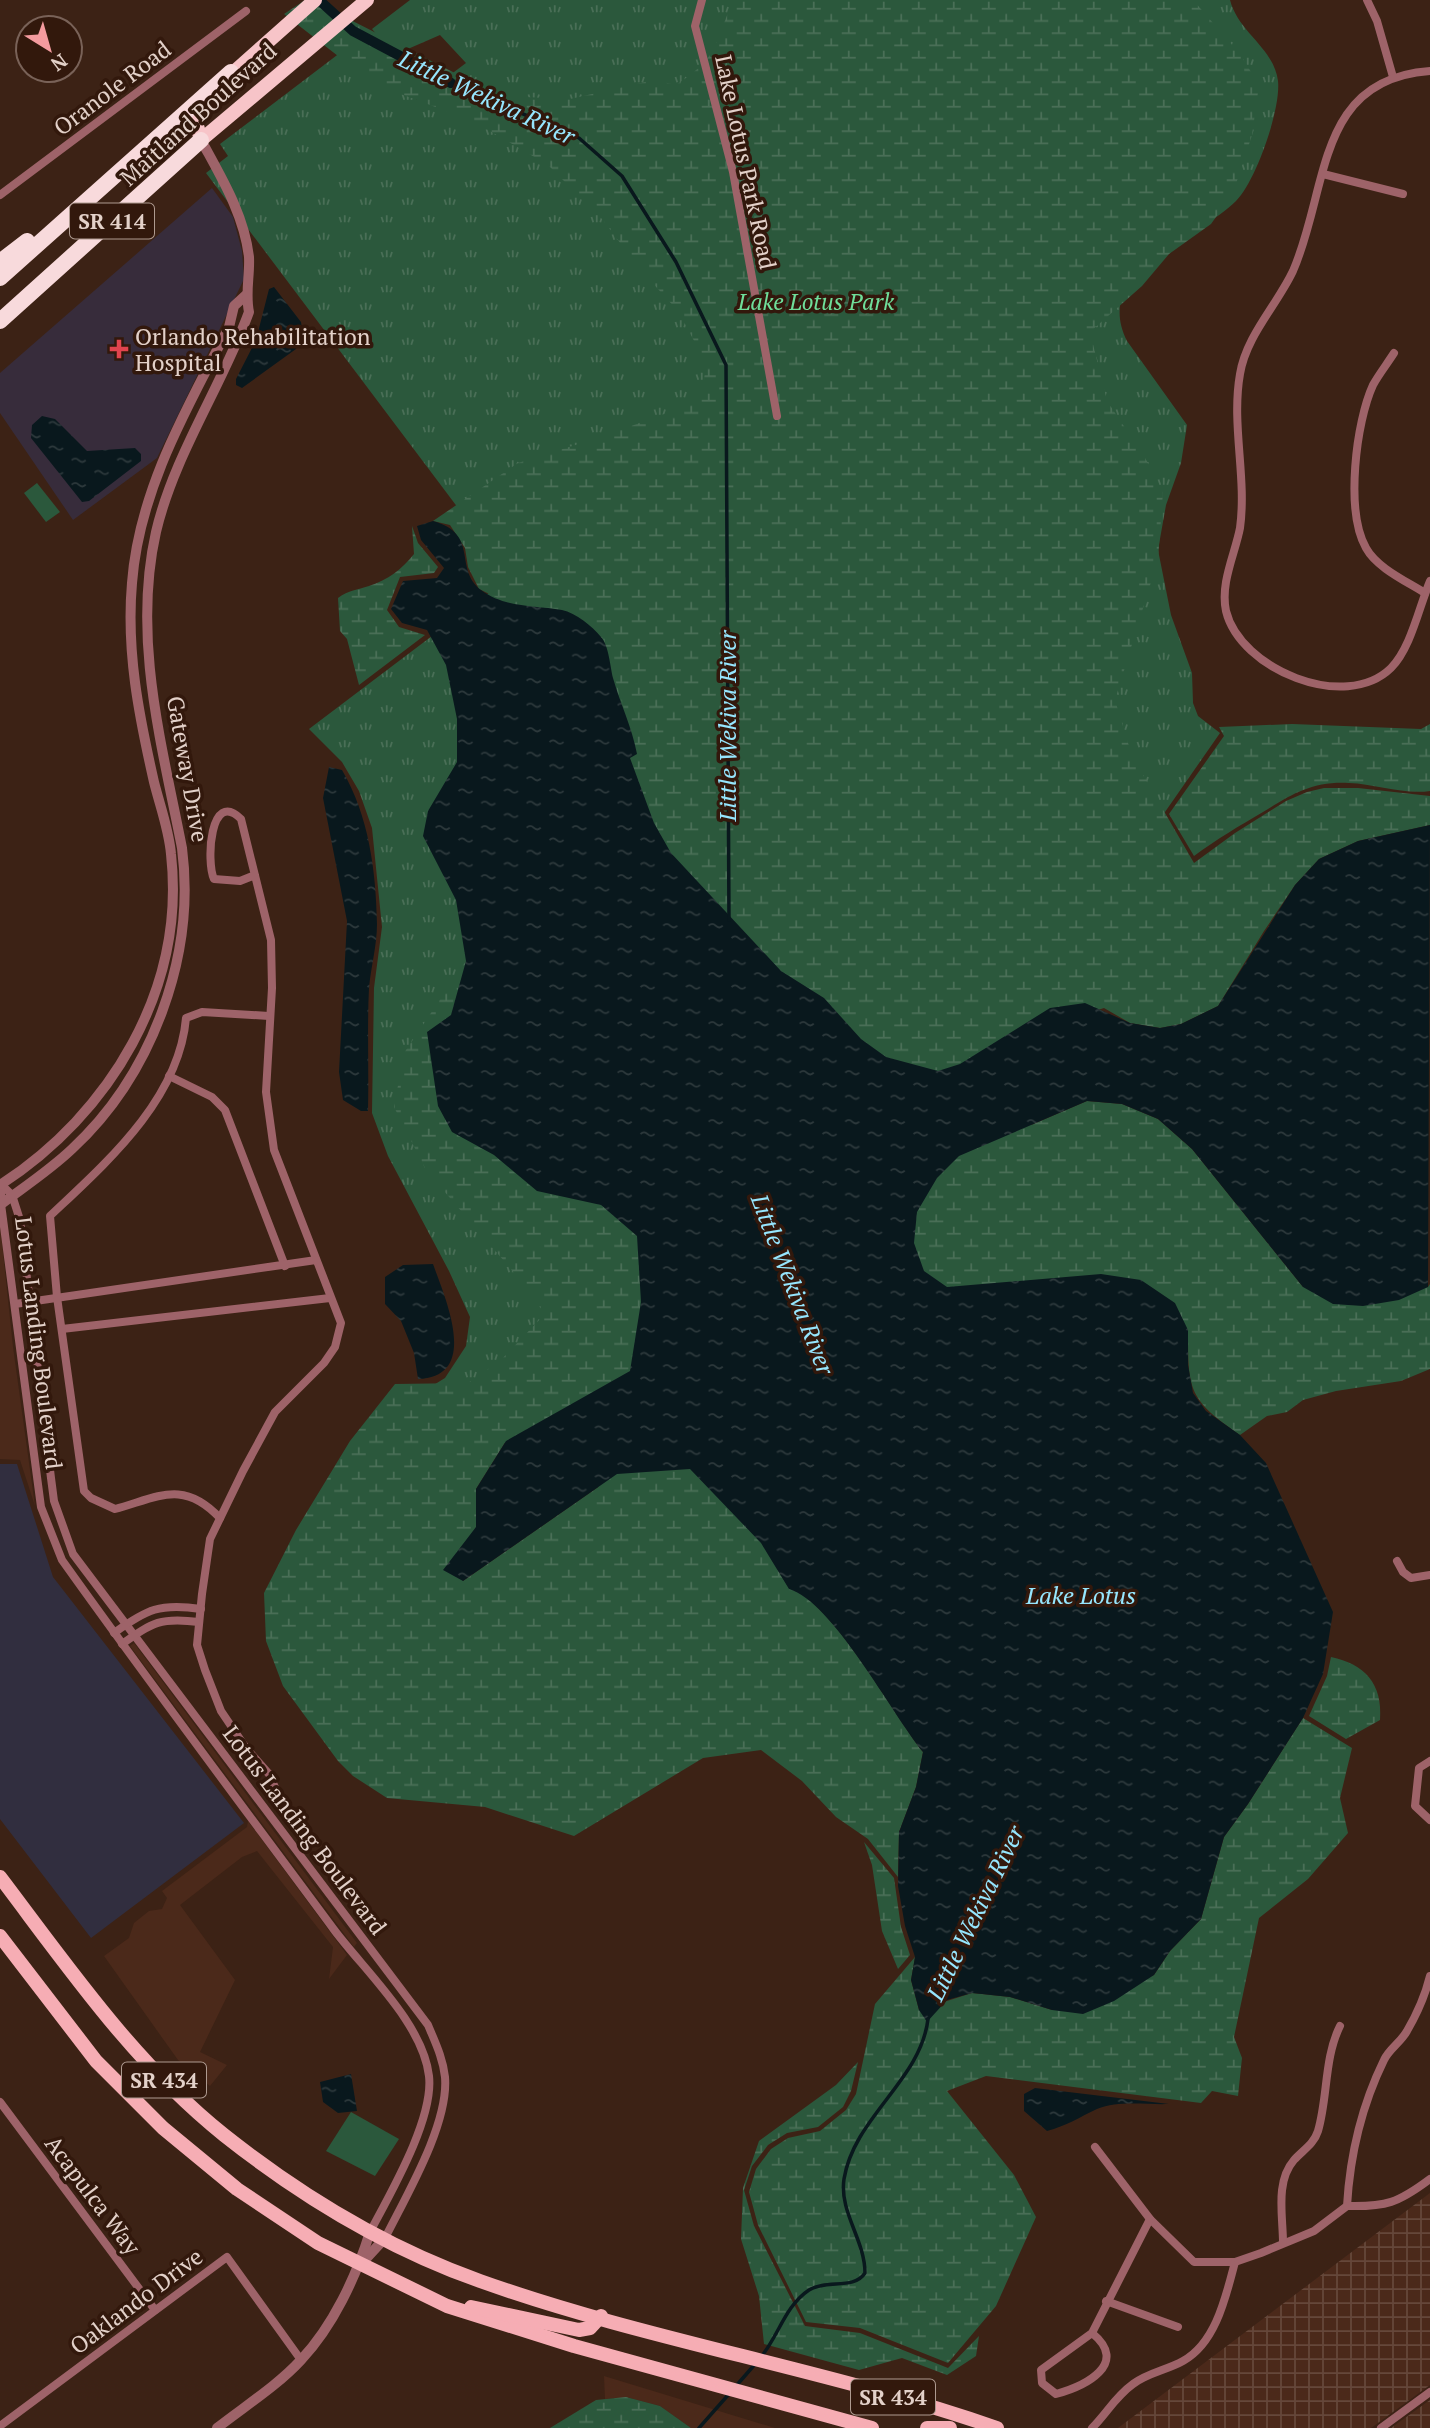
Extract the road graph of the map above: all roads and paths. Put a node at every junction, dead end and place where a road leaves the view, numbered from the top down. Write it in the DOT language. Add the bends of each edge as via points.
graph roads {
  1 [pos="702,0"];
  2 [pos="1367,0"];
  3 [pos="312,2"];
  4 [pos="362,4"];
  5 [pos="246,11"];
  6 [pos="1430,71"];
  7 [pos="231,72"];
  8 [pos="1393,77"];
  9 [pos="201,140"];
  10 [pos="1323,174"];
  11 [pos="102,186"];
  12 [pos="1403,194"];
  13 [pos="0,195"];
  14 [pos="0,262"];
  15 [pos="0,278"];
  16 [pos="246,295"];
  17 [pos="0,322"];
  18 [pos="1394,353"];
  19 [pos="777,416"];
  20 [pos="174,437"];
  21 [pos="189,444"];
  22 [pos="1430,581"];
  23 [pos="1425,593"];
  24 [pos="255,875"];
  25 [pos="269,1016"];
  26 [pos="169,1076"];
  27 [pos="1,1185"];
  28 [pos="12,1195"];
  29 [pos="1,1204"];
  30 [pos="316,1260"];
  31 [pos="285,1266"];
  32 [pos="57,1297"];
  33 [pos="330,1298"];
  34 [pos="32,1301"];
  35 [pos="15,1304"];
  36 [pos="62,1329"];
  37 [pos="220,1518"];
  38 [pos="1396,1560"];
  39 [pos="1430,1575"];
  40 [pos="152,1609"];
  41 [pos="201,1609"];
  42 [pos="157,1621"];
  43 [pos="199,1622"];
  44 [pos="126,1624"];
  45 [pos="114,1633"];
  46 [pos="135,1635"];
  47 [pos="122,1644"];
  48 [pos="1430,1761"];
  49 [pos="278,1794"];
  50 [pos="1430,1820"];
  51 [pos="0,1877"];
  52 [pos="0,1936"];
  53 [pos="1430,1976"];
  54 [pos="1340,2026"];
  55 [pos="0,2102"];
  56 [pos="1094,2147"];
  57 [pos="1430,2179"];
  58 [pos="1347,2206"];
  59 [pos="1150,2219"];
  60 [pos="370,2232"];
  61 [pos="385,2238"];
  62 [pos="1283,2243"];
  63 [pos="1235,2262"];
  64 [pos="360,2265"];
  65 [pos="1106,2301"];
  66 [pos="447,2306"];
  67 [pos="155,2310"];
  68 [pos="601,2316"];
  69 [pos="1178,2326"];
  70 [pos="1092,2333"];
  71 [pos="301,2360"];
  72 [pos="1430,2392"];
  73 [pos="0,2426"];
  74 [pos="1094,2427"];
  75 [pos="217,2428"];
  76 [pos="872,2428"];
  77 [pos="927,2428"];
  78 [pos="950,2428"];
  79 [pos="997,2428"];
  80 [pos="1381,2428"];
  1 -- 19 [label="street, Lake Lotus Park Road" via="695,26 733,172"];
  2 -- 8 [label="street"];
  3 -- 7 [label="highway, Maitland Boulevard / SR 414"];
  4 -- 9 [label="highway, Maitland Boulevard / SR 414"];
  5 -- 13 [label="street, Oranole Road"];
  6 -- 8 [label="street"];
  7 -- 9 [label="highway" via="200,111 196,122"];
  7 -- 11 [label="highway, Maitland Boulevard / SR 414"];
  8 -- 10 [label="street" via="1368,89 1350,108 1337,130"];
  9 -- 16 [label="street, Gateway Drive" via="229,191 244,233 249,260"];
  9 -- 17 [label="highway, Maitland Boulevard / SR 414"];
  10 -- 12 [label="street"];
  10 -- 23 [label="street" via="1292,272 1240,370 1242,502 1226,610 1250,648 1282,671 1312,684 1341,689 1361,686 1393,666"];
  11 -- 14 [label="highway"];
  11 -- 15 [label="highway, Maitland Boulevard / SR 414"];
  16 -- 20 [label="street, Gateway Drive" via="234,306 229,327"];
  16 -- 21 [label="street, Gateway Drive" via="248,312 240,335"];
  18 -- 23 [label="street" via="1373,386 1365,413 1355,509 1367,550"];
  20 -- 21 [label="street"];
  20 -- 27 [label="street, Gateway Drive" via="141,524 130,629 132,673 171,854 172,906 166,948 143,1022 98,1100 45,1154"];
  21 -- 28 [label="street, Gateway Drive" via="156,532 147,588 146,647 186,876 184,923 168,997 135,1068 108,1108 73,1148"];
  22 -- 23 [label="street"];
  24 -- 24 [label="street" via="240,881 214,879 209,856 217,818 226,813 241,819"];
  24 -- 25 [label="street" via="271,940"];
  25 -- 26 [label="street" via="202,1012 186,1018 181,1049"];
  25 -- 30 [label="street" via="266,1092 274,1150"];
  26 -- 31 [label="street" via="212,1097 225,1110"];
  26 -- 32 [label="street" via="133,1131 50,1216"];
  27 -- 28 [label="street, Lotus Landing Boulevard"];
  27 -- 29 [label="street, Lotus Landing Boulevard"];
  28 -- 29 [label="street, Gateway Drive"];
  28 -- 34 [label="street, Lotus Landing Boulevard"];
  29 -- 35 [label="street, Lotus Landing Boulevard"];
  30 -- 31 [label="street"];
  30 -- 33 [label="street"];
  31 -- 32 [label="street"];
  32 -- 34 [label="street"];
  32 -- 36 [label="street"];
  33 -- 36 [label="street"];
  33 -- 37 [label="street" via="341,1323 335,1348 275,1412"];
  34 -- 35 [label="street"];
  34 -- 44 [label="street, Lotus Landing Boulevard" via="54,1501 73,1554"];
  35 -- 45 [label="street, Lotus Landing Boulevard" via="41,1507 62,1560"];
  36 -- 37 [label="street" via="84,1491 116,1509 162,1495 184,1494"];
  37 -- 41 [label="street" via="210,1539"];
  38 -- 39 [label="street" via="1411,1578"];
  40 -- 41 [label="street"];
  40 -- 42 [label="street"];
  40 -- 44 [label="street"];
  41 -- 43 [label="street"];
  42 -- 43 [label="street"];
  42 -- 46 [label="street"];
  43 -- 49 [label="street" via="197,1646 221,1711 269,1774"];
  44 -- 45 [label="street"];
  44 -- 46 [label="street, Lotus Landing Boulevard"];
  45 -- 47 [label="street, Lotus Landing Boulevard"];
  46 -- 47 [label="street"];
  46 -- 61 [label="street, Lotus Landing Boulevard" via="428,2025 445,2078 433,2139"];
  47 -- 60 [label="street, Lotus Landing Boulevard" via="415,2033 426,2059 430,2079 418,2134"];
  48 -- 50 [label="street" via="1419,1768 1415,1806"];
  51 -- 60 [label="main road, SR 434" via="94,2002 188,2104 260,2162"];
  52 -- 64 [label="main road, SR 434" via="96,2061 163,2128 237,2189 317,2243"];
  53 -- 58 [label="street" via="1424,1998 1406,2033 1385,2057 1363,2111 1350,2161"];
  54 -- 62 [label="street" via="1333,2040 1317,2134 1293,2161 1282,2183"];
  55 -- 67 [label="street, Acapulca Way"];
  56 -- 59 [label="street"];
  57 -- 58 [label="street" via="1381,2207"];
  58 -- 62 [label="street" via="1314,2231"];
  59 -- 63 [label="street" via="1194,2262"];
  59 -- 65 [label="street"];
  60 -- 61 [label="main road, SR 434"];
  60 -- 64 [label="street"];
  61 -- 64 [label="street"];
  61 -- 68 [label="main road, SR 434" via="480,2281"];
  62 -- 63 [label="street"];
  63 -- 74 [label="street" via="1219,2315 1205,2340 1185,2360 1136,2382 1110,2403"];
  64 -- 66 [label="main road, SR 434"];
  64 -- 71 [label="street"];
  65 -- 69 [label="street"];
  65 -- 70 [label="street"];
  66 -- 68 [label="main road" via="479,2307 579,2330 590,2328"];
  66 -- 76 [label="main road, SR 434"];
  67 -- 71 [label="street, Oaklando Drive" via="227,2257"];
  67 -- 73 [label="street, Oaklando Drive"];
  68 -- 79 [label="main road, SR 434"];
  70 -- 70 [label="street" via="1041,2370 1042,2383 1056,2394 1081,2387 1102,2369 1107,2353 1104,2343"];
  71 -- 75 [label="street"];
  72 -- 80 [label="street"];
  77 -- 78 [label="main road"];
}
